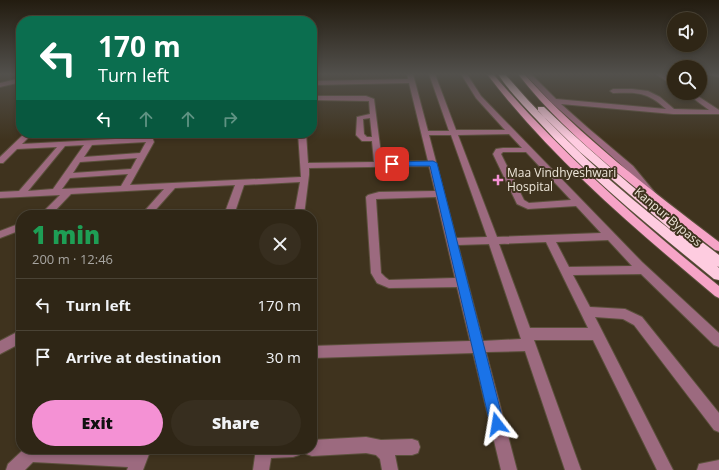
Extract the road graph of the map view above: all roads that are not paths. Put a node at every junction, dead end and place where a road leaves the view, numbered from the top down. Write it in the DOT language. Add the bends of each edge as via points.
graph roads {
  1 [pos="416,96"];
  2 [pos="440,96"];
  3 [pos="477,96"];
  4 [pos="508,96"];
  5 [pos="519,96"];
  6 [pos="529,96"];
  7 [pos="540,96"];
  8 [pos="549,96"];
  9 [pos="655,96"];
  10 [pos="317,98"];
  11 [pos="553,100"];
  12 [pos="700,100"];
  13 [pos="673,112"];
  14 [pos="718,112"];
  15 [pos="374,115"];
  16 [pos="452,132"];
  17 [pos="512,132"];
  18 [pos="426,133"];
  19 [pos="24,138"];
  20 [pos="116,138"];
  21 [pos="302,138"];
  22 [pos="376,139"];
  23 [pos="114,141"];
  24 [pos="90,142"];
  25 [pos="63,144"];
  26 [pos="14,147"];
  27 [pos="528,150"];
  28 [pos="143,155"];
  29 [pos="78,160"];
  30 [pos="0,161"];
  31 [pos="433,163"];
  32 [pos="378,164"];
  33 [pos="304,166"];
  34 [pos="134,171"];
  35 [pos="67,176"];
  36 [pos="304,179"];
  37 [pos="241,182"];
  38 [pos="172,186"];
  39 [pos="124,188"];
  40 [pos="69,191"];
  41 [pos="56,192"];
  42 [pos="21,194"];
  43 [pos="440,194"];
  44 [pos="0,195"];
  45 [pos="653,195"];
  46 [pos="578,203"];
  47 [pos="50,210"];
  48 [pos="150,210"];
  49 [pos="231,210"];
  50 [pos="300,210"];
  51 [pos="16,228"];
  52 [pos="0,236"];
  53 [pos="611,236"];
  54 [pos="549,238"];
  55 [pos="493,240"];
  56 [pos="452,242"];
  57 [pos="719,247"];
  58 [pos="719,262"];
  59 [pos="643,270"];
  60 [pos="565,271"];
  61 [pos="719,275"];
  62 [pos="462,282"];
  63 [pos="719,293"];
  64 [pos="586,312"];
  65 [pos="597,334"];
  66 [pos="16,339"];
  67 [pos="528,340"];
  68 [pos="719,341"];
  69 [pos="478,347"];
  70 [pos="0,348"];
  71 [pos="317,352"];
  72 [pos="719,425"];
  73 [pos="412,447"];
  74 [pos="317,448"];
  75 [pos="381,448"];
  76 [pos="31,454"];
  77 [pos="60,454"];
  78 [pos="263,454"];
  79 [pos="139,460"];
  80 [pos="719,468"];
  81 [pos="14,470"];
  82 [pos="260,470"];
  83 [pos="390,470"];
  84 [pos="509,470"];
  85 [pos="573,470"];
  86 [pos="665,470"];
  87 [pos="705,470"];
  1 -- 18 [label="street"];
  2 -- 16 [label="street"];
  3 -- 17 [label="street"];
  4 -- 63 [label="main road" via="552,144 638,226"];
  5 -- 61 [label="highway, Kanpur Bypass" via="569,149 647,218"];
  6 -- 58 [label="highway, Kanpur Bypass" via="583,150"];
  7 -- 45 [label="main road" via="591,144"];
  8 -- 11 [label="street"];
  9 -- 13 [label="street"];
  10 -- 15 [label="street" via="370,98 373,101"];
  11 -- 13 [label="street"];
  11 -- 45 [label="street" via="630,167"];
  12 -- 14 [label="street"];
  13 -- 14 [label="street"];
  15 -- 22 [label="street"];
  15 -- 22 [label="street" via="360,117 360,136"];
  16 -- 17 [label="street"];
  16 -- 18 [label="street"];
  16 -- 55 [label="street"];
  17 -- 27 [label="street"];
  18 -- 31 [label="street"];
  19 -- 26 [label="street"];
  20 -- 23 [label="street"];
  21 -- 33 [label="street"];
  22 -- 32 [label="street"];
  23 -- 24 [label="street"];
  23 -- 28 [label="street" via="149,139"];
  24 -- 25 [label="street"];
  24 -- 29 [label="street"];
  25 -- 26 [label="street"];
  25 -- 42 [label="street"];
  26 -- 30 [label="street"];
  27 -- 46 [label="street"];
  27 -- 46 [label="street" via="499,150 496,154 520,202 528,206"];
  28 -- 29 [label="street"];
  28 -- 34 [label="street"];
  29 -- 35 [label="street"];
  31 -- 32 [label="street"];
  31 -- 43 [label="street"];
  32 -- 33 [label="street"];
  33 -- 36 [label="street"];
  34 -- 35 [label="street"];
  34 -- 39 [label="street"];
  35 -- 41 [label="street"];
  36 -- 37 [label="street"];
  36 -- 50 [label="street"];
  37 -- 38 [label="street"];
  37 -- 49 [label="street"];
  38 -- 39 [label="street"];
  38 -- 48 [label="street"];
  39 -- 40 [label="street"];
  40 -- 41 [label="street"];
  40 -- 47 [label="street"];
  41 -- 42 [label="street"];
  42 -- 44 [label="street"];
  43 -- 56 [label="street"];
  43 -- 62 [label="street" via="371,197 376,273 382,282 388,284"];
  45 -- 57 [label="main road"];
  46 -- 53 [label="street"];
  51 -- 52 [label="street"];
  53 -- 54 [label="street"];
  53 -- 59 [label="street"];
  54 -- 55 [label="street"];
  54 -- 60 [label="street"];
  55 -- 56 [label="street"];
  55 -- 67 [label="street"];
  56 -- 62 [label="street"];
  59 -- 60 [label="street"];
  59 -- 68 [label="street"];
  60 -- 64 [label="street"];
  62 -- 69 [label="street"];
  64 -- 65 [label="street"];
  64 -- 72 [label="street" via="625,314 638,321"];
  65 -- 67 [label="street"];
  65 -- 86 [label="street"];
  66 -- 70 [label="street"];
  67 -- 69 [label="street"];
  67 -- 85 [label="street"];
  69 -- 71 [label="street"];
  69 -- 84 [label="street"];
  73 -- 75 [label="street"];
  74 -- 75 [label="street" via="366,445"];
  75 -- 83 [label="street" via="387,456"];
  76 -- 81 [label="street"];
  77 -- 79 [label="street"];
  78 -- 82 [label="street"];
  80 -- 87 [label="street"];
}
